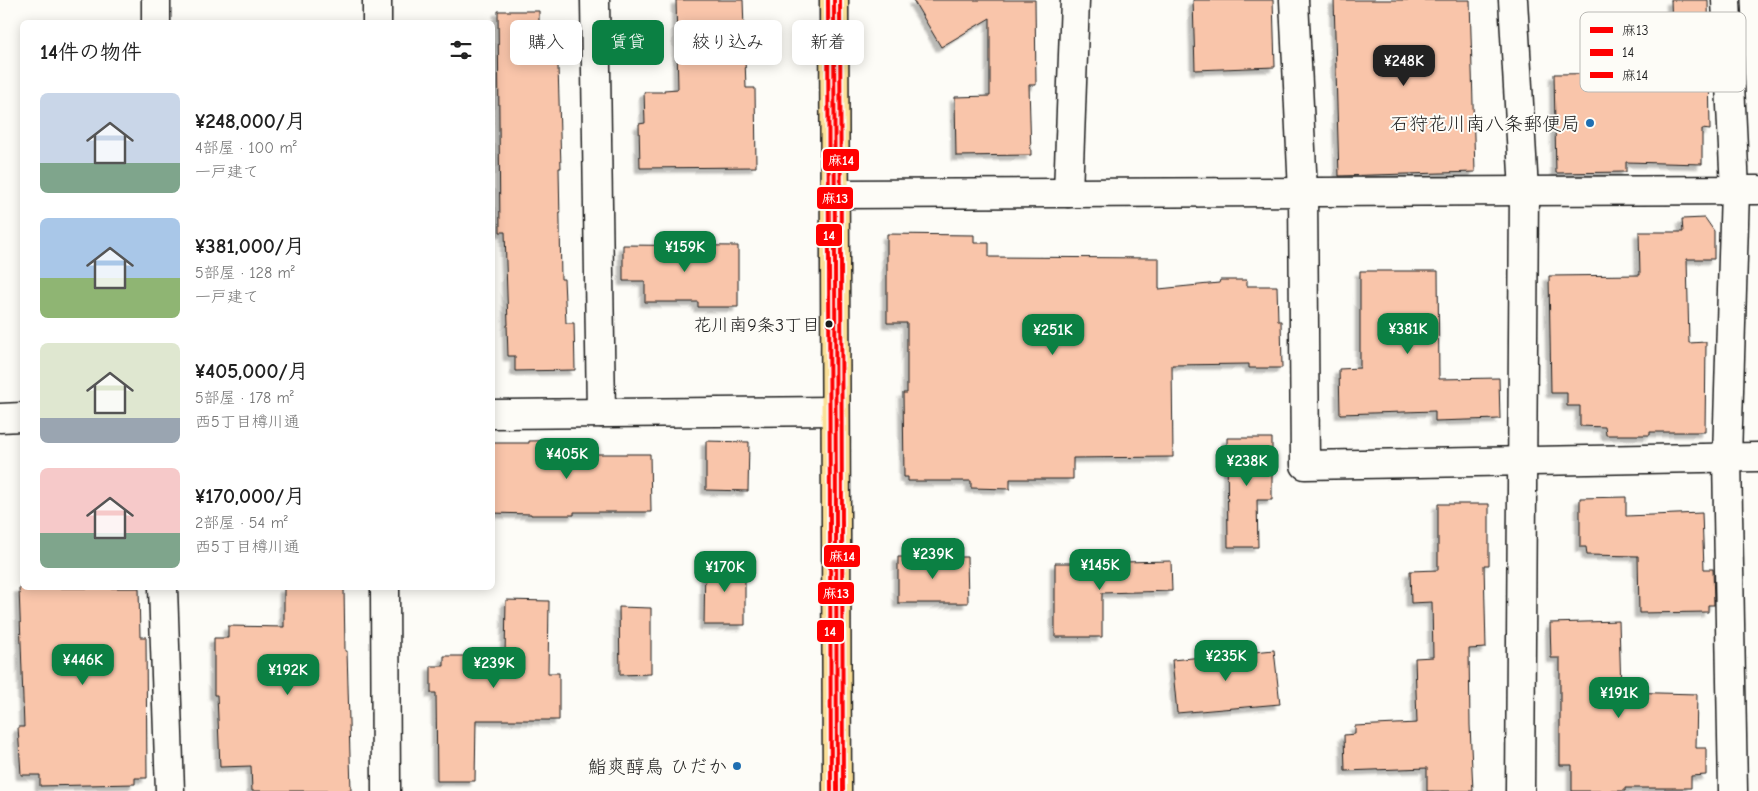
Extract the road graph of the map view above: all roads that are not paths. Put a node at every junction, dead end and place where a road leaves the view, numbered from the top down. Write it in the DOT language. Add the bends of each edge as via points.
graph roads {
  1 [pos="156,0"];
  2 [pos="377,0"];
  3 [pos="595,0"];
  4 [pos="834,0"];
  5 [pos="1075,0"];
  6 [pos="1294,0"];
  7 [pos="1513,0"];
  8 [pos="156,20"];
  9 [pos="377,20"];
  10 [pos="1736,92"];
  11 [pos="1747,190"];
  12 [pos="1524,191"];
  13 [pos="1303,192"];
  14 [pos="1068,193"];
  15 [pos="835,194"];
  16 [pos="835,411"];
  17 [pos="600,413"];
  18 [pos="495,414"];
  19 [pos="0,418"];
  20 [pos="20,418"];
  21 [pos="1727,457"];
  22 [pos="1758,457"];
  23 [pos="1522,460"];
  24 [pos="163,590"];
  25 [pos="385,590"];
  26 [pos="170,791"];
  27 [pos="386,791"];
  28 [pos="837,791"];
  29 [pos="1520,791"];
  30 [pos="1733,791"];
  1 -- 8 [label="street"];
  2 -- 9 [label="street"];
  3 -- 17 [label="street"];
  4 -- 15 [label="main road"];
  5 -- 14 [label="street"];
  6 -- 13 [label="street"];
  7 -- 12 [label="street"];
  10 -- 11 [label="street"];
  11 -- 12 [label="street"];
  11 -- 21 [label="street"];
  12 -- 13 [label="street"];
  12 -- 23 [label="street"];
  13 -- 14 [label="street"];
  13 -- 23 [label="street" via="1305,465"];
  14 -- 15 [label="street"];
  15 -- 16 [label="main road"];
  16 -- 17 [label="street"];
  16 -- 28 [label="main road"];
  17 -- 18 [label="street"];
  19 -- 20 [label="street"];
  21 -- 22 [label="street"];
  21 -- 23 [label="street"];
  21 -- 30 [label="street"];
  23 -- 29 [label="street"];
  24 -- 26 [label="street"];
  25 -- 27 [label="street"];
}
